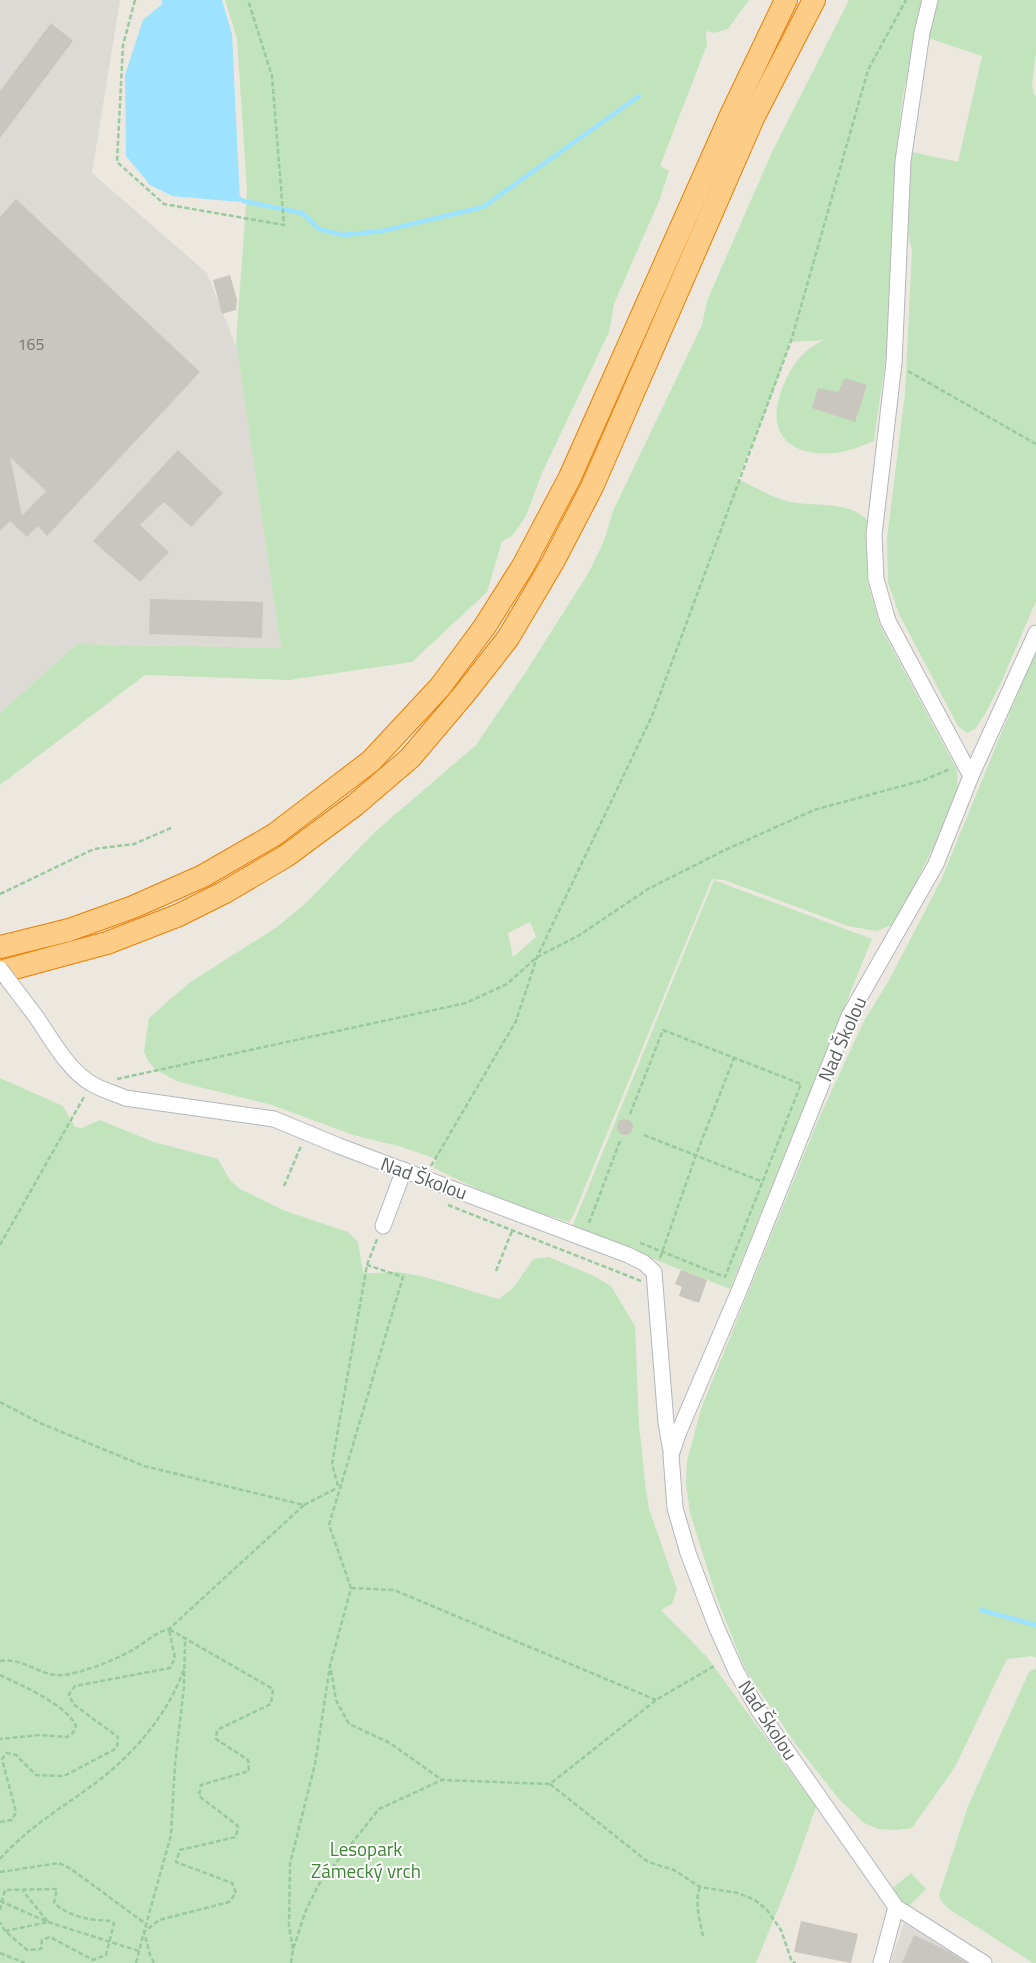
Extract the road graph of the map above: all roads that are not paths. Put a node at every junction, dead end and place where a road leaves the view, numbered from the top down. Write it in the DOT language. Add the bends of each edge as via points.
graph roads {
  1 [pos="786,0"];
  2 [pos="814,0"];
  3 [pos="930,0"];
  4 [pos="1036,633"];
  5 [pos="968,770"];
  6 [pos="0,947"];
  7 [pos="0,971"];
  8 [pos="404,1170"];
  9 [pos="383,1226"];
  10 [pos="671,1455"];
  11 [pos="896,1907"];
  12 [pos="881,1963"];
  13 [pos="984,1963"];
  1 -- 6 [label="highway" via="732,113 570,477 523,566 485,626 440,687 371,761 274,835 204,876 133,907 69,930"];
  2 -- 7 [label="highway" via="753,118 592,487 508,638 466,693 410,758 355,805 286,856 179,915 107,943"];
  3 -- 5 [label="street" via="903,161 894,363 874,535 876,579 888,621"];
  4 -- 5 [label="street, Nad Školou"];
  5 -- 10 [label="street, Nad Školou" via="936,864 849,1016"];
  7 -- 8 [label="street, Nad Školou, bridge" via="69,1063 92,1084 125,1098 274,1118"];
  8 -- 9 [label="street"];
  8 -- 10 [label="street, Nad Školou" via="628,1255 654,1272"];
  10 -- 11 [label="street, Nad Školou" via="674,1508 688,1552 736,1671 759,1712"];
  11 -- 12 [label="street"];
  11 -- 13 [label="street"];
}
